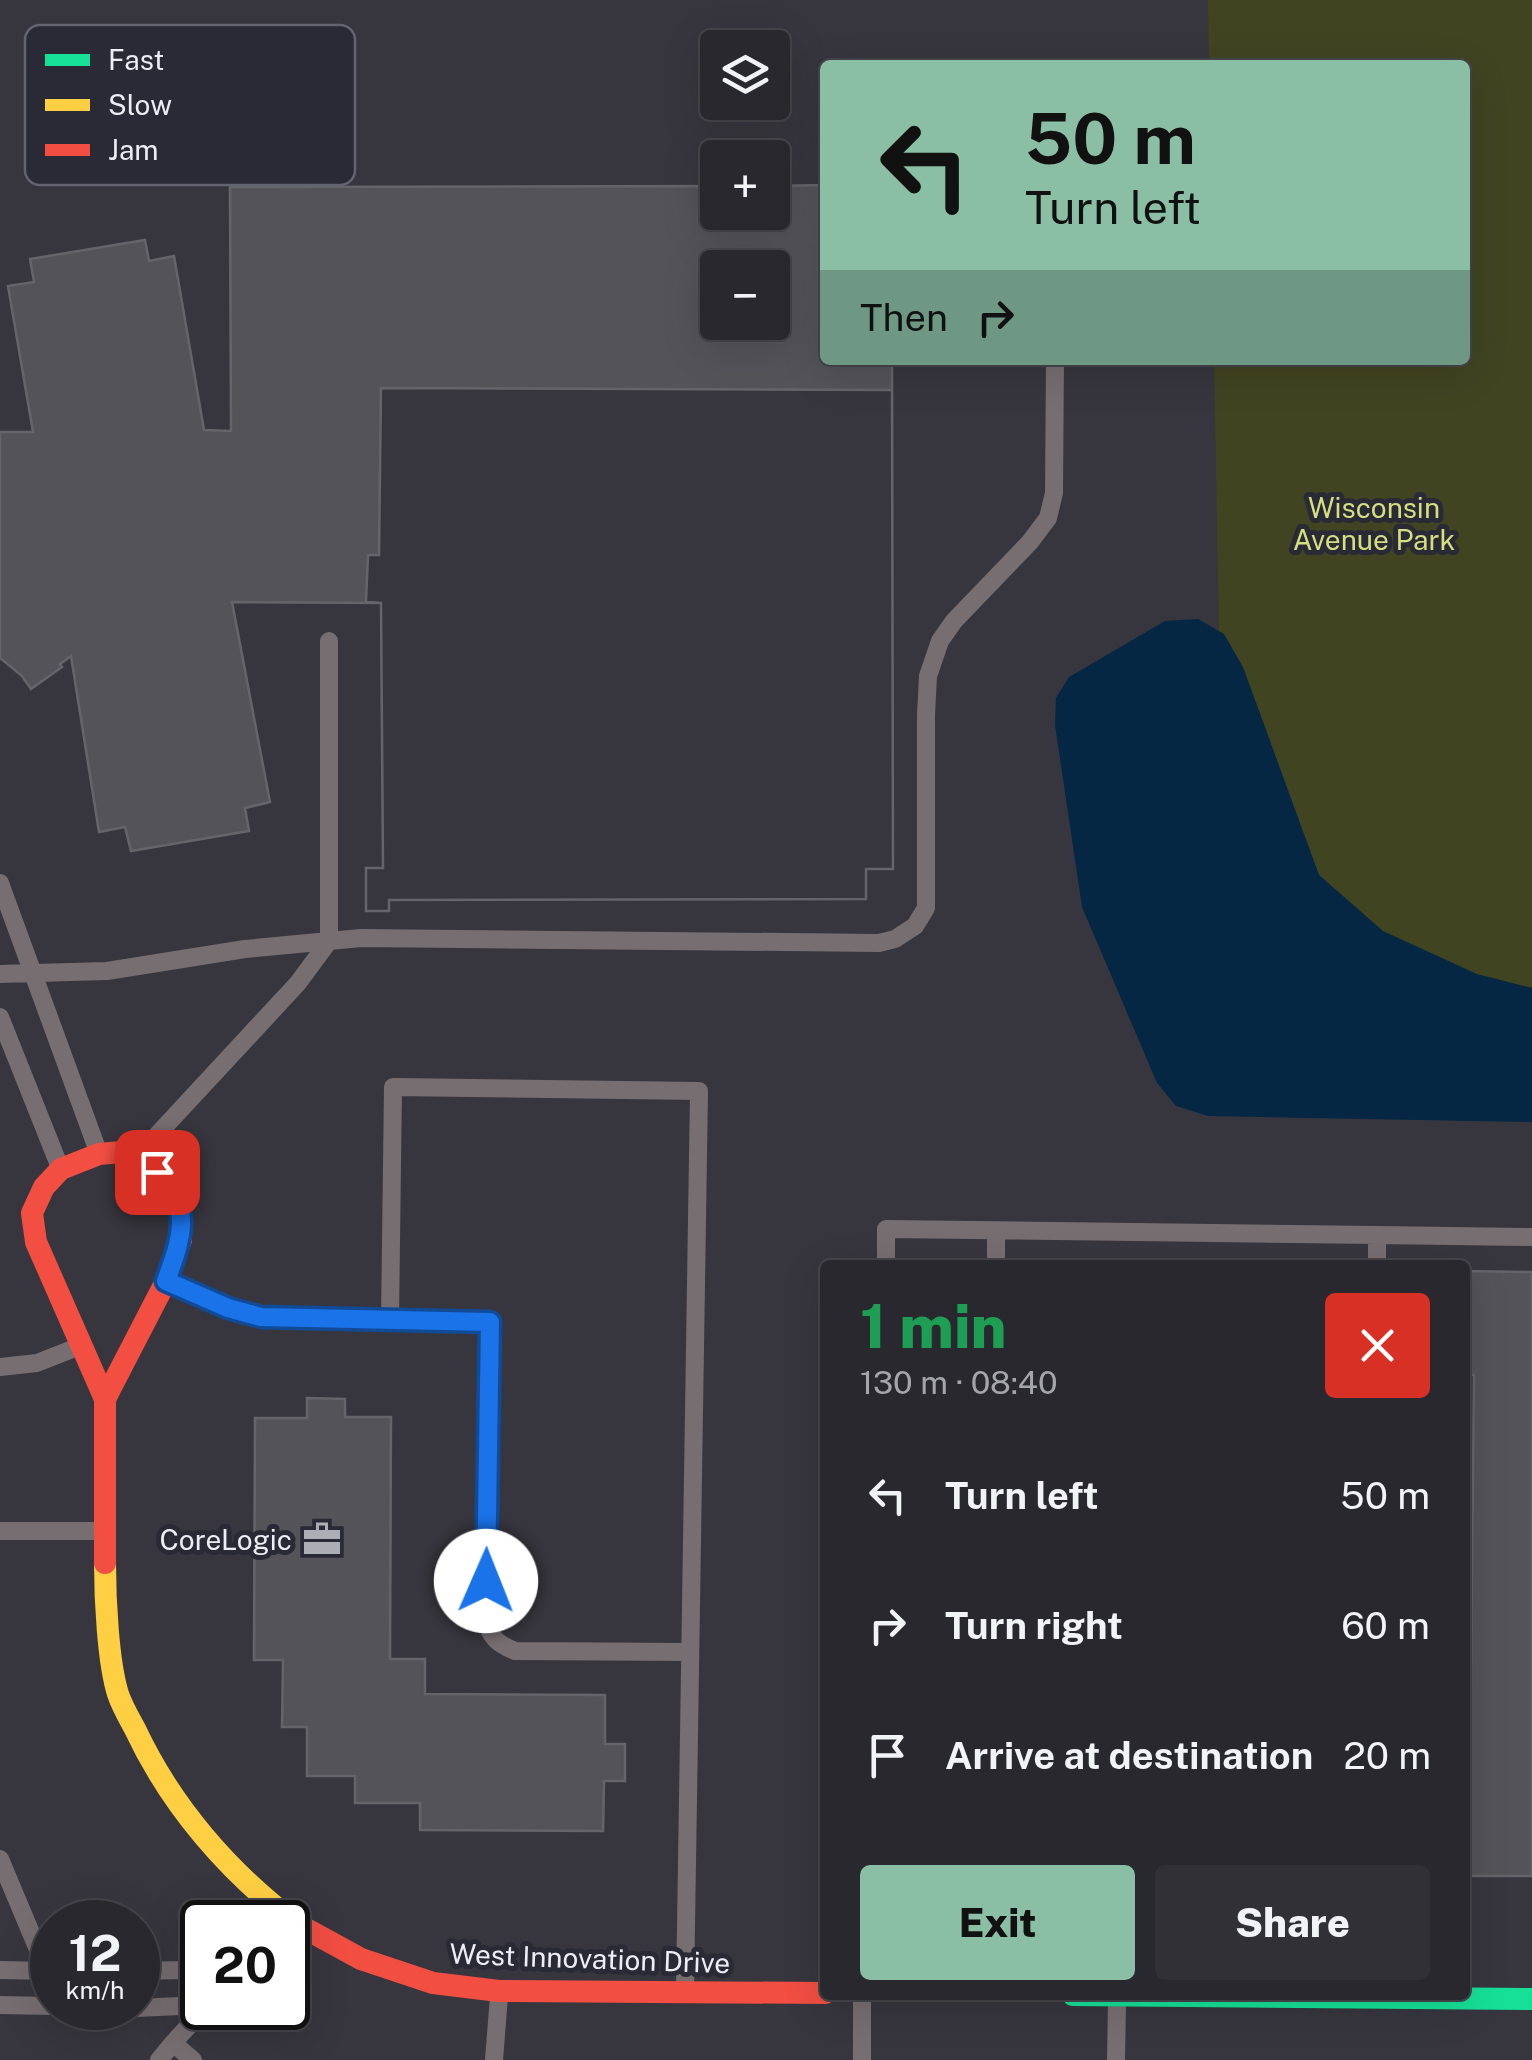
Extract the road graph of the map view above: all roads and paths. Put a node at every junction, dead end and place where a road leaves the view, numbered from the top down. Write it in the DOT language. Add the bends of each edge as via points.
graph roads {
  1 [pos="1054,365"];
  2 [pos="329,641"];
  3 [pos="0,883"];
  4 [pos="328,941"];
  5 [pos="34,973"];
  6 [pos="0,974"];
  7 [pos="0,1017"];
  8 [pos="99,1154"];
  9 [pos="142,1159"];
  10 [pos="61,1169"];
  11 [pos="996,1231"];
  12 [pos="1377,1235"];
  13 [pos="1532,1237"];
  14 [pos="886,1260"];
  15 [pos="996,1260"];
  16 [pos="1376,1260"];
  17 [pos="166,1281"];
  18 [pos="390,1320"];
  19 [pos="80,1346"];
  20 [pos="0,1367"];
  21 [pos="105,1399"];
  22 [pos="0,1531"];
  23 [pos="104,1531"];
  24 [pos="690,1652"];
  25 [pos="0,1860"];
  26 [pos="261,1897"];
  27 [pos="258,1900"];
  28 [pos="264,1900"];
  29 [pos="30,1929"];
  30 [pos="310,1939"];
  31 [pos="0,1970"];
  32 [pos="30,1973"];
  33 [pos="499,1991"];
  34 [pos="685,1992"];
  35 [pos="820,1993"];
  36 [pos="1470,1998"];
  37 [pos="1532,1999"];
  38 [pos="862,2000"];
  39 [pos="1117,2000"];
  40 [pos="0,2005"];
  41 [pos="30,2006"];
  42 [pos="184,2030"];
  43 [pos="173,2043"];
  44 [pos="159,2060"];
  45 [pos="194,2060"];
  46 [pos="494,2060"];
  47 [pos="862,2060"];
  48 [pos="1116,2060"];
  1 -- 4 [label="lane" via="1054,493 1048,518 954,620 928,676 926,908 915,926 879,943"];
  2 -- 4 [label="lane"];
  3 -- 5 [label="lane"];
  4 -- 5 [label="lane" via="107,971"];
  4 -- 9 [label="lane"];
  5 -- 6 [label="lane"];
  5 -- 8 [label="lane"];
  7 -- 10 [label="lane"];
  8 -- 9 [label="street"];
  8 -- 10 [label="street"];
  9 -- 17 [label="street, West Innovation Drive" via="172,1186 181,1210 181,1240"];
  10 -- 19 [label="street, West Innovation Drive" via="32,1213 36,1242"];
  11 -- 12 [label="lane"];
  11 -- 14 [label="lane" via="886,1229"];
  11 -- 15 [label="lane"];
  12 -- 13 [label="lane"];
  12 -- 16 [label="lane"];
  17 -- 18 [label="lane" via="261,1317"];
  17 -- 21 [label="street, West Innovation Drive"];
  18 -- 24 [label="lane" via="490,1322 489,1633 515,1652"];
  18 -- 24 [label="lane" via="393,1088 698,1091"];
  19 -- 20 [label="lane" via="37,1363"];
  19 -- 21 [label="street, West Innovation Drive"];
  21 -- 23 [label="street, West Innovation Drive"];
  22 -- 23 [label="lane"];
  23 -- 26 [label="street, West Innovation Drive" via="118,1694 150,1762 198,1830"];
  24 -- 34 [label="lane"];
  25 -- 29 [label="lane"];
  26 -- 27 [label="lane"];
  26 -- 28 [label="street, West Innovation Drive"];
  30 -- 33 [label="street, West Innovation Drive" via="433,1983"];
  31 -- 32 [label="lane"];
  33 -- 34 [label="street, West Innovation Drive"];
  33 -- 46 [label="lane"];
  34 -- 35 [label="street, West Innovation Drive"];
  36 -- 37 [label="street"];
  38 -- 47 [label="lane"];
  39 -- 48 [label="lane"];
  40 -- 41 [label="lane"];
  42 -- 43 [label="lane"];
  43 -- 44 [label="lane"];
  43 -- 45 [label="lane"];
}
